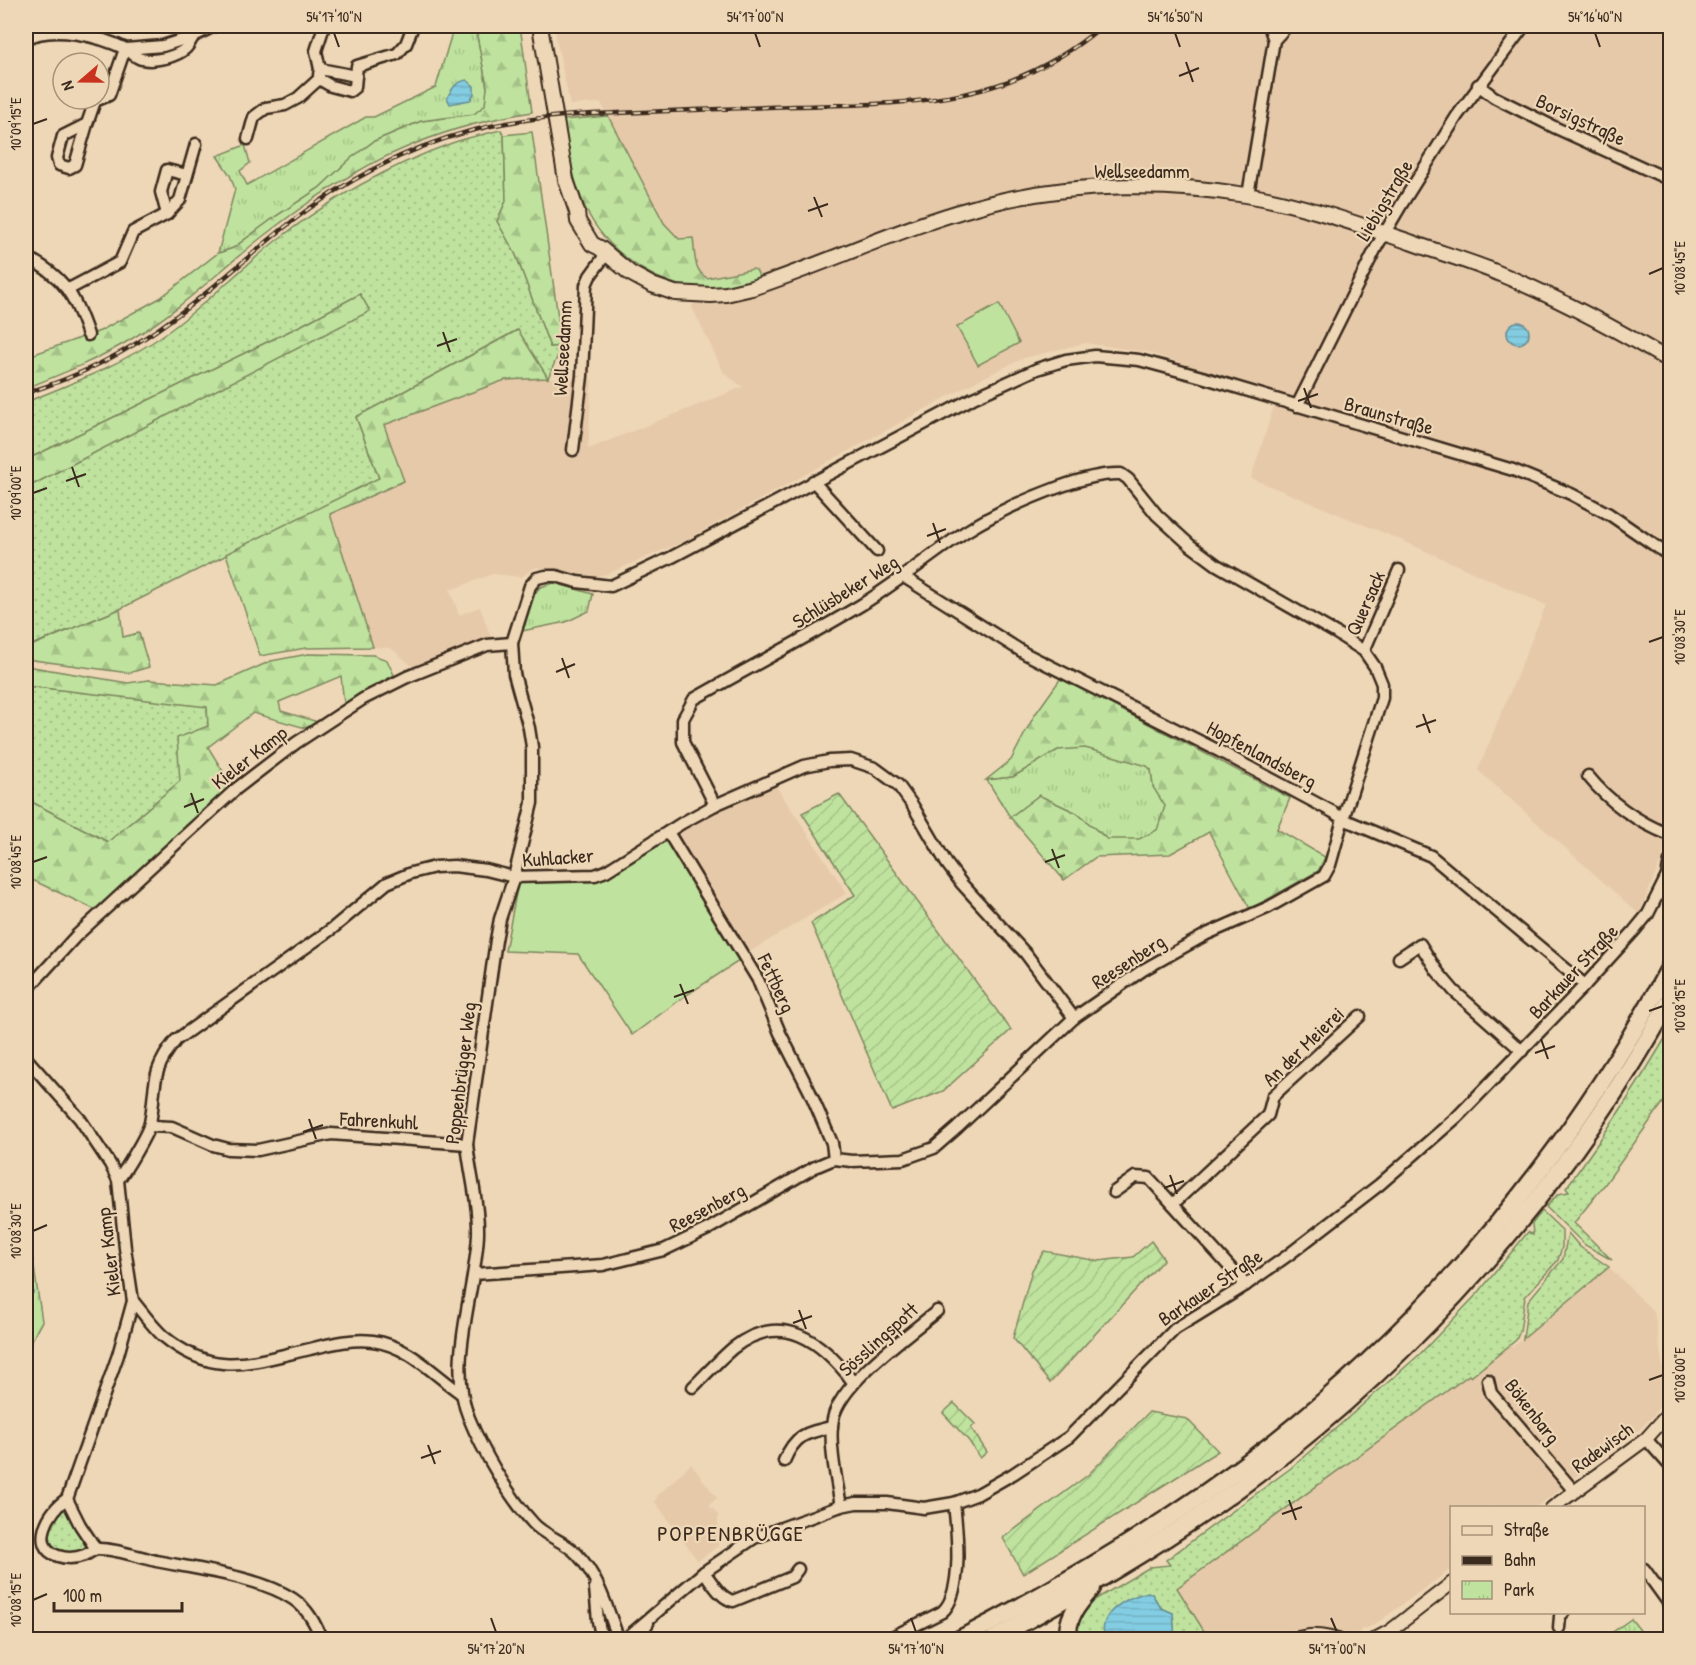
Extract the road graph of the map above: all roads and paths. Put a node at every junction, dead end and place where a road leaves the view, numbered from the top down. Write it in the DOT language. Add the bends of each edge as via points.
graph roads {
  1 [pos="214,26"];
  2 [pos="324,26"];
  3 [pos="413,26"];
  4 [pos="540,26"];
  5 [pos="1269,26"];
  6 [pos="1287,26"];
  7 [pos="1524,26"];
  8 [pos="57,29"];
  9 [pos="26,39"];
  10 [pos="1274,40"];
  11 [pos="125,49"];
  12 [pos="319,74"];
  13 [pos="1478,86"];
  14 [pos="87,124"];
  15 [pos="248,139"];
  16 [pos="196,144"];
  17 [pos="188,175"];
  18 [pos="1671,180"];
  19 [pos="1248,195"];
  20 [pos="167,214"];
  21 [pos="1384,233"];
  22 [pos="603,251"];
  23 [pos="26,257"];
  24 [pos="69,289"];
  25 [pos="88,336"];
  26 [pos="1671,361"];
  27 [pos="1297,406"];
  28 [pos="573,450"];
  29 [pos="1121,474"];
  30 [pos="813,482"];
  31 [pos="877,551"];
  32 [pos="1671,556"];
  33 [pos="1399,570"];
  34 [pos="546,576"];
  35 [pos="904,577"];
  36 [pos="512,643"];
  37 [pos="1364,651"];
  38 [pos="1588,776"];
  39 [pos="715,805"];
  40 [pos="1342,819"];
  41 [pos="668,832"];
  42 [pos="1671,835"];
  43 [pos="1671,861"];
  44 [pos="514,878"];
  45 [pos="1399,958"];
  46 [pos="1671,967"];
  47 [pos="1585,985"];
  48 [pos="26,991"];
  49 [pos="1671,1000"];
  50 [pos="1360,1016"];
  51 [pos="1074,1018"];
  52 [pos="1522,1051"];
  53 [pos="26,1058"];
  54 [pos="149,1126"];
  55 [pos="467,1144"];
  56 [pos="834,1159"];
  57 [pos="117,1180"];
  58 [pos="1114,1192"];
  59 [pos="1173,1204"];
  60 [pos="474,1274"];
  61 [pos="1246,1285"];
  62 [pos="133,1301"];
  63 [pos="937,1311"];
  64 [pos="1488,1380"];
  65 [pos="853,1382"];
  66 [pos="693,1387"];
  67 [pos="462,1394"];
  68 [pos="1671,1412"];
  69 [pos="832,1427"];
  70 [pos="1646,1439"];
  71 [pos="784,1461"];
  72 [pos="1671,1466"];
  73 [pos="1574,1491"];
  74 [pos="67,1499"];
  75 [pos="954,1503"];
  76 [pos="841,1506"];
  77 [pos="1555,1506"];
  78 [pos="96,1549"];
  79 [pos="798,1569"];
  80 [pos="1645,1570"];
  81 [pos="704,1572"];
  82 [pos="1101,1578"];
  83 [pos="594,1581"];
  84 [pos="1450,1585"];
  85 [pos="1671,1605"];
  86 [pos="1562,1614"];
  87 [pos="652,1616"];
  88 [pos="1559,1628"];
  89 [pos="322,1640"];
  90 [pos="602,1640"];
  91 [pos="621,1640"];
  92 [pos="636,1640"];
  93 [pos="886,1640"];
  94 [pos="958,1640"];
  95 [pos="992,1640"];
  96 [pos="1068,1640"];
  97 [pos="1293,1640"];
  98 [pos="1338,1640"];
  99 [pos="1373,1640"];
  1 -- 11 [label="street" via="194,36 186,49 164,58 141,59"];
  2 -- 12 [label="street" via="316,51"];
  3 -- 12 [label="street" via="397,54 357,66 355,87 350,90 331,86"];
  4 -- 22 [label="main road, Wellseedamm" via="569,193"];
  5 -- 10 [label="street"];
  6 -- 10 [label="street"];
  7 -- 13 [label="street, Liebigstraße"];
  8 -- 9 [label="street"];
  8 -- 11 [label="street"];
  10 -- 19 [label="street"];
  11 -- 14 [label="street" via="110,95 95,101"];
  12 -- 15 [label="street" via="298,98 267,108 254,117"];
  13 -- 18 [label="street, Borsigstraße" via="1556,128"];
  13 -- 21 [label="street, Liebigstraße"];
  16 -- 17 [label="street"];
  17 -- 20 [label="street" via="180,200"];
  17 -- 20 [label="street" via="167,170 161,192"];
  19 -- 21 [label="main road, Wellseedamm"];
  19 -- 22 [label="main road, Wellseedamm" via="1150,187 1065,190 1007,200 918,225 763,285 726,294 691,295 663,289 630,273"];
  20 -- 24 [label="street" via="133,232 120,261"];
  21 -- 26 [label="main road, Wellseedamm" via="1557,299"];
  21 -- 27 [label="street, Liebigstraße"];
  22 -- 28 [label="street, Wellseedamm" via="586,285 582,376"];
  23 -- 24 [label="street" via="54,274"];
  24 -- 25 [label="street"];
  27 -- 30 [label="street, Braunstraße" via="1139,360 1095,356 1066,360 973,398"];
  27 -- 32 [label="street, Braunstraße" via="1513,470 1609,514"];
  29 -- 35 [label="street, Schlüsbeker Weg" via="1071,483 1002,511 965,532"];
  29 -- 37 [label="street, Reesenberg" via="1190,545"];
  30 -- 31 [label="street"];
  30 -- 34 [label="street, Braunstraße" via="611,586"];
  33 -- 37 [label="street, Quersack"];
  34 -- 36 [label="street, Poppenbrügger Weg" via="537,578 530,586"];
  35 -- 39 [label="street, Schlüsbeker Weg" via="694,699 683,719 683,742"];
  35 -- 40 [label="street, Hopfenlandsberg" via="1026,654 1219,751"];
  36 -- 44 [label="street, Poppenbrügger Weg" via="514,674 532,747 533,784"];
  36 -- 48 [label="street, Kieler Kamp" via="488,645 407,677 363,699 296,743 236,789 179,841 76,936"];
  37 -- 40 [label="street, Reesenberg" via="1382,684 1382,698"];
  38 -- 42 [label="street" via="1601,793 1629,816"];
  39 -- 41 [label="street, Kuhlacker"];
  39 -- 51 [label="street, Kuhlacker" via="804,766 851,760 875,768 897,785 962,884 1026,954"];
  40 -- 47 [label="street, Hopfenlandsberg" via="1431,856"];
  40 -- 51 [label="street, Reesenberg" via="1324,876 1143,970"];
  41 -- 44 [label="street, Kuhlacker" via="595,875"];
  41 -- 56 [label="street, Fettberg" via="758,980 832,1143"];
  43 -- 47 [label="street, Barkauer Straße" via="1648,914"];
  44 -- 54 [label="street, Kuhlacker" via="454,866 423,870 387,883 333,928 176,1040 159,1067 153,1086"];
  44 -- 55 [label="street, Poppenbrügger Weg" via="496,939"];
  45 -- 52 [label="street" via="1420,944 1454,991"];
  46 -- 94 [label="highway" via="1607,1076 1527,1188 1444,1285 1387,1342 1271,1444 1159,1524 1093,1566"];
  47 -- 52 [label="street, Barkauer Straße"];
  49 -- 82 [label="highway" via="1627,1074 1568,1159 1443,1309 1359,1390 1281,1456 1187,1525"];
  50 -- 59 [label="street, An der Meierei" via="1273,1096 1268,1115"];
  51 -- 56 [label="street, Reesenberg" via="934,1148 903,1159"];
  52 -- 61 [label="street, Barkauer Straße" via="1458,1117 1378,1185"];
  53 -- 57 [label="street, Kieler Kamp" via="80,1119"];
  54 -- 55 [label="street, Fahrenkuhl" via="172,1127 228,1149 258,1149 331,1134"];
  54 -- 57 [label="street, Kuhlacker"];
  55 -- 60 [label="street, Poppenbrügger Weg" via="478,1205"];
  56 -- 60 [label="street, Reesenberg" via="664,1250 603,1265"];
  57 -- 62 [label="street, Kieler Kamp"];
  58 -- 59 [label="street" via="1135,1177 1149,1178"];
  59 -- 61 [label="street"];
  60 -- 67 [label="street, Poppenbrügger Weg" via="464,1316"];
  61 -- 75 [label="street, Barkauer Straße" via="1174,1329 1069,1437 1013,1474"];
  62 -- 67 [label="street" via="163,1336 189,1355 219,1365 248,1363 345,1341 374,1341 399,1349 429,1367"];
  62 -- 74 [label="street, Kieler Kamp"];
  63 -- 65 [label="street, Sösslingspott"];
  64 -- 73 [label="street, Bökenbarg" via="1491,1393"];
  65 -- 66 [label="street" via="818,1344 784,1330 747,1339"];
  65 -- 69 [label="street, Sösslingspott" via="840,1400"];
  67 -- 83 [label="street, Poppenbrügger Weg" via="468,1417 506,1486 534,1525 576,1553"];
  68 -- 70 [label="street, Radewisch"];
  69 -- 71 [label="street" via="792,1443"];
  69 -- 76 [label="street, Sösslingspott"];
  70 -- 72 [label="street"];
  70 -- 73 [label="street, Radewisch"];
  73 -- 77 [label="street, Radewisch"];
  74 -- 78 [label="street"];
  74 -- 78 [label="street, Kieler Kamp" via="59,1503 43,1531 48,1552 72,1558"];
  75 -- 76 [label="street, Barkauer Straße" via="924,1508 886,1503"];
  75 -- 93 [label="street" via="959,1545 948,1607"];
  76 -- 81 [label="street, Barkauer Straße" via="754,1538"];
  78 -- 89 [label="street, Kieler Kamp" via="273,1588 305,1610"];
  79 -- 81 [label="street" via="792,1577 733,1600 720,1593"];
  80 -- 85 [label="street"];
  81 -- 87 [label="street, Barkauer Straße"];
  82 -- 95 [label="highway"];
  82 -- 96 [label="highway" via="1074,1610 1068,1623"];
  83 -- 90 [label="street, Poppenbrügger Weg"];
  83 -- 91 [label="street, Poppenbrügger Weg"];
  84 -- 99 [label="street"];
  86 -- 88 [label="street"];
  87 -- 91 [label="street, Barkauer Straße"];
  87 -- 92 [label="street, Barkauer Straße"];
  97 -- 98 [label="street" via="1308,1635"];
}
